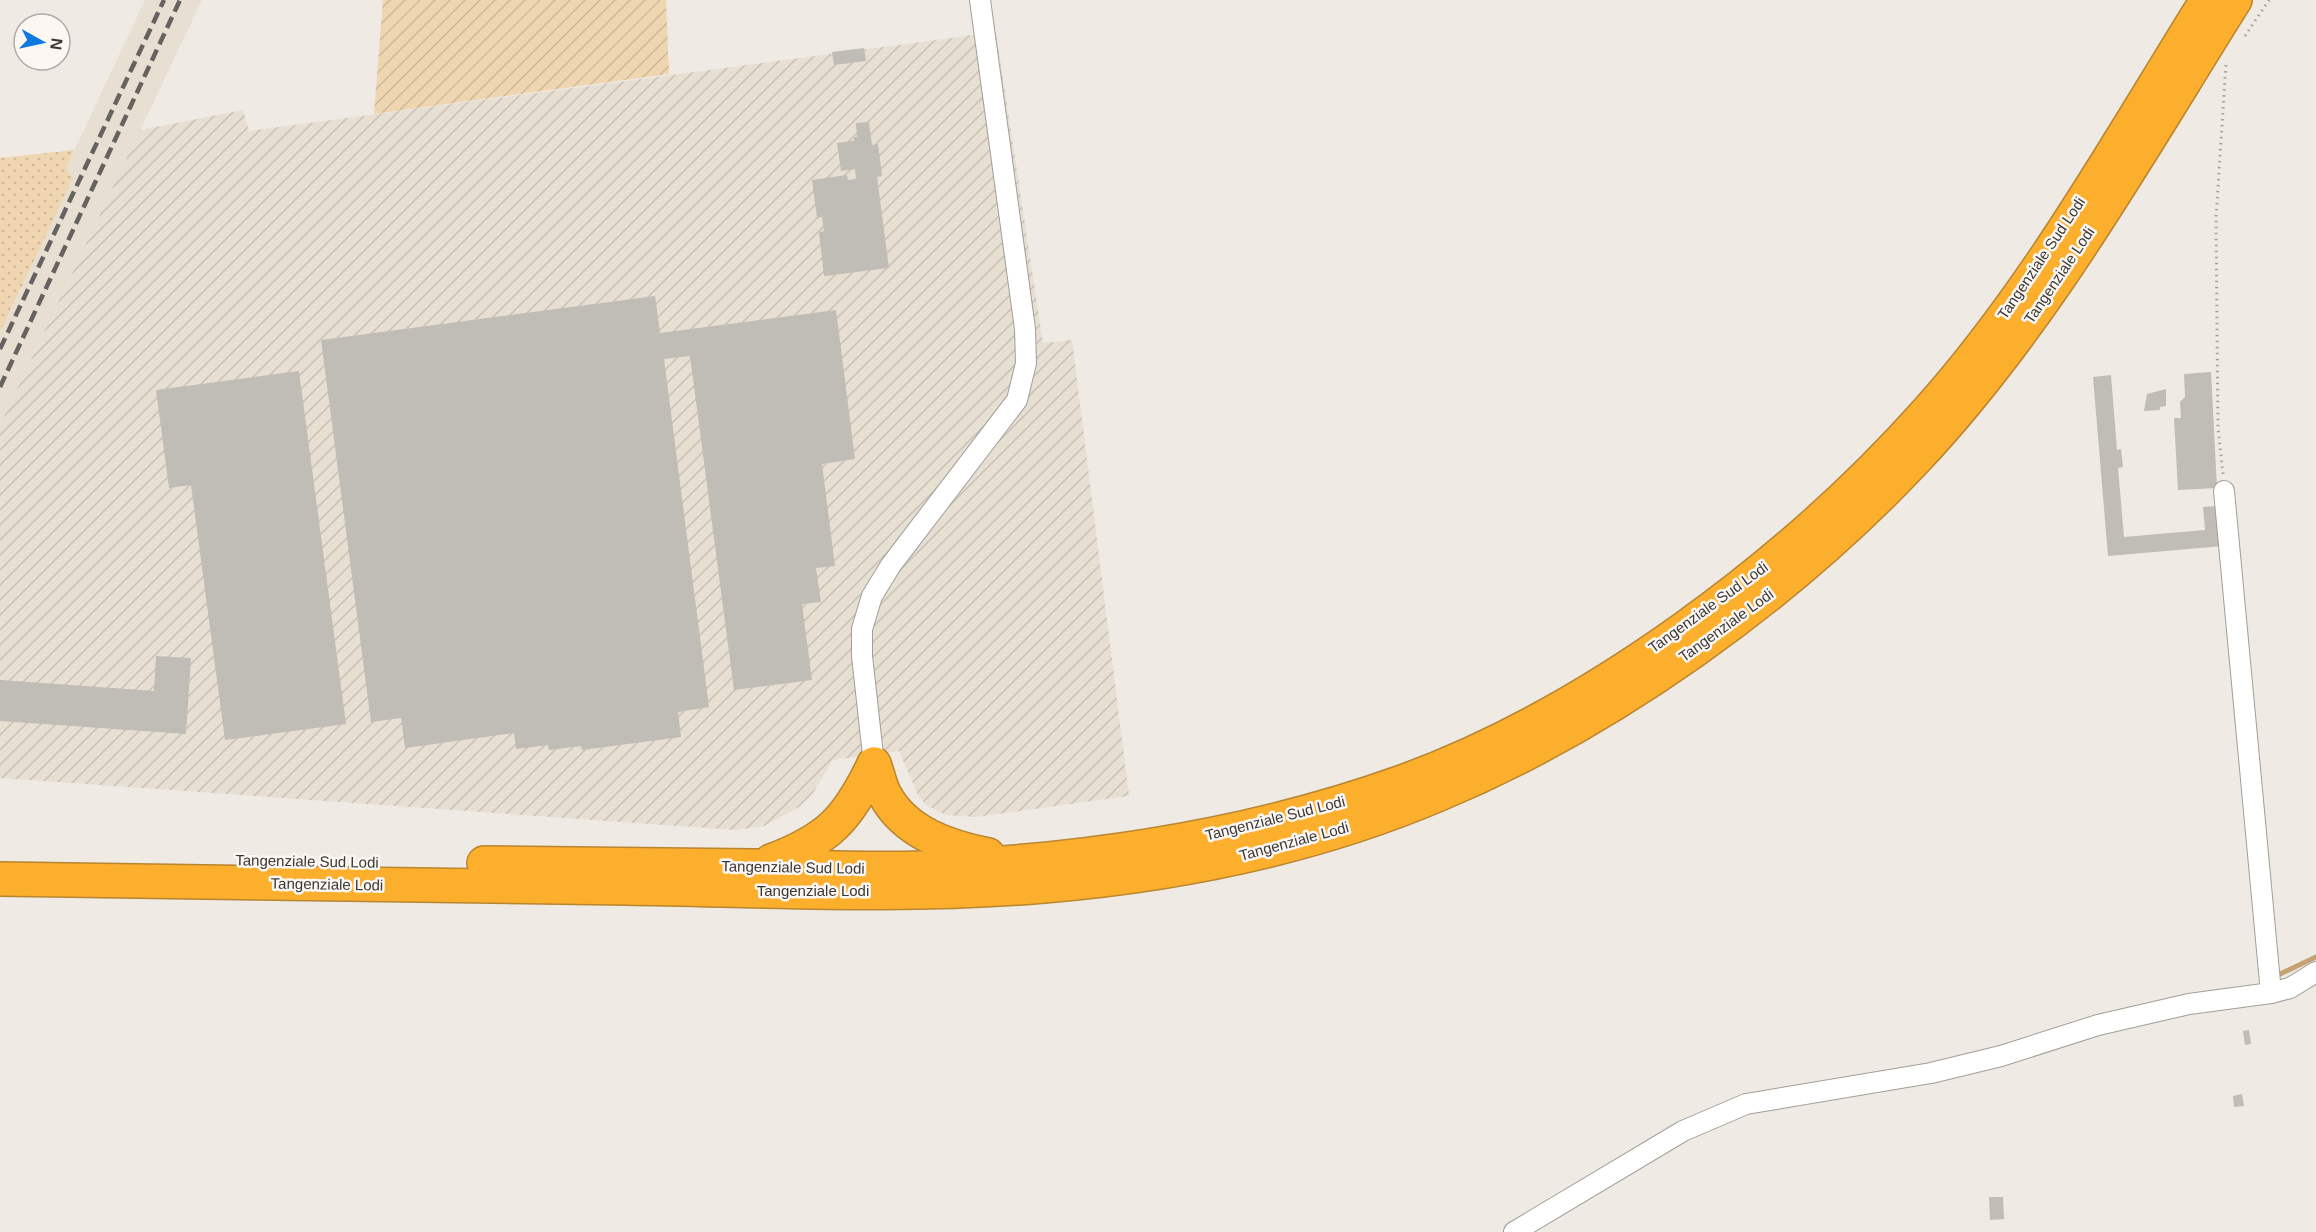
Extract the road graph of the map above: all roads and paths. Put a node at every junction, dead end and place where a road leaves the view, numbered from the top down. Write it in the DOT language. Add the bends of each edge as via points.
graph roads {
  1 [pos="980,0"];
  2 [pos="2184,0"];
  3 [pos="2207,0"];
  4 [pos="2235,0"];
  5 [pos="2269,0"];
  6 [pos="2244,36"];
  7 [pos="2232,55"];
  8 [pos="2068,221"];
  9 [pos="2224,491"];
  10 [pos="874,764"];
  11 [pos="0,858"];
  12 [pos="1023,861"];
  13 [pos="758,866"];
  14 [pos="0,879"];
  15 [pos="2316,972"];
  16 [pos="2271,993"];
  17 [pos="1514,1232"];
  1 -- 10 [label="street" via="1025,329 1026,363 1017,400 891,565 872,596 862,629 862,656"];
  2 -- 8 [label="highway" via="2100,137"];
  3 -- 8 [label="highway, Tangenziale Sud Lodi"];
  4 -- 14 [label="highway, Tangenziale Lodi" via="2027,322 1983,381 1914,461 1831,541 1738,618 1588,718 1481,776 1433,797 1340,830 1217,860 1104,879 989,890"];
  5 -- 6 [label="path"];
  7 -- 9 [label="path" via="2226,64 2216,218 2218,428"];
  8 -- 12 [label="highway, Tangenziale Sud Lodi" via="1977,351 1929,411 1885,457 1785,551 1680,630 1605,680 1467,754 1404,781 1330,805 1195,838"];
  9 -- 16 [label="street"];
  10 -- 12 [label="highway" via="885,795 901,818 949,847"];
  10 -- 13 [label="highway" via="858,797 838,824 804,849"];
  11 -- 13 [label="highway, Tangenziale Sud Lodi"];
  12 -- 13 [label="highway, Tangenziale Sud Lodi" via="914,868"];
  15 -- 16 [label="street" via="2290,988"];
  16 -- 17 [label="street" via="2178,1006 1931,1073 1746,1104 1683,1131"];
}
